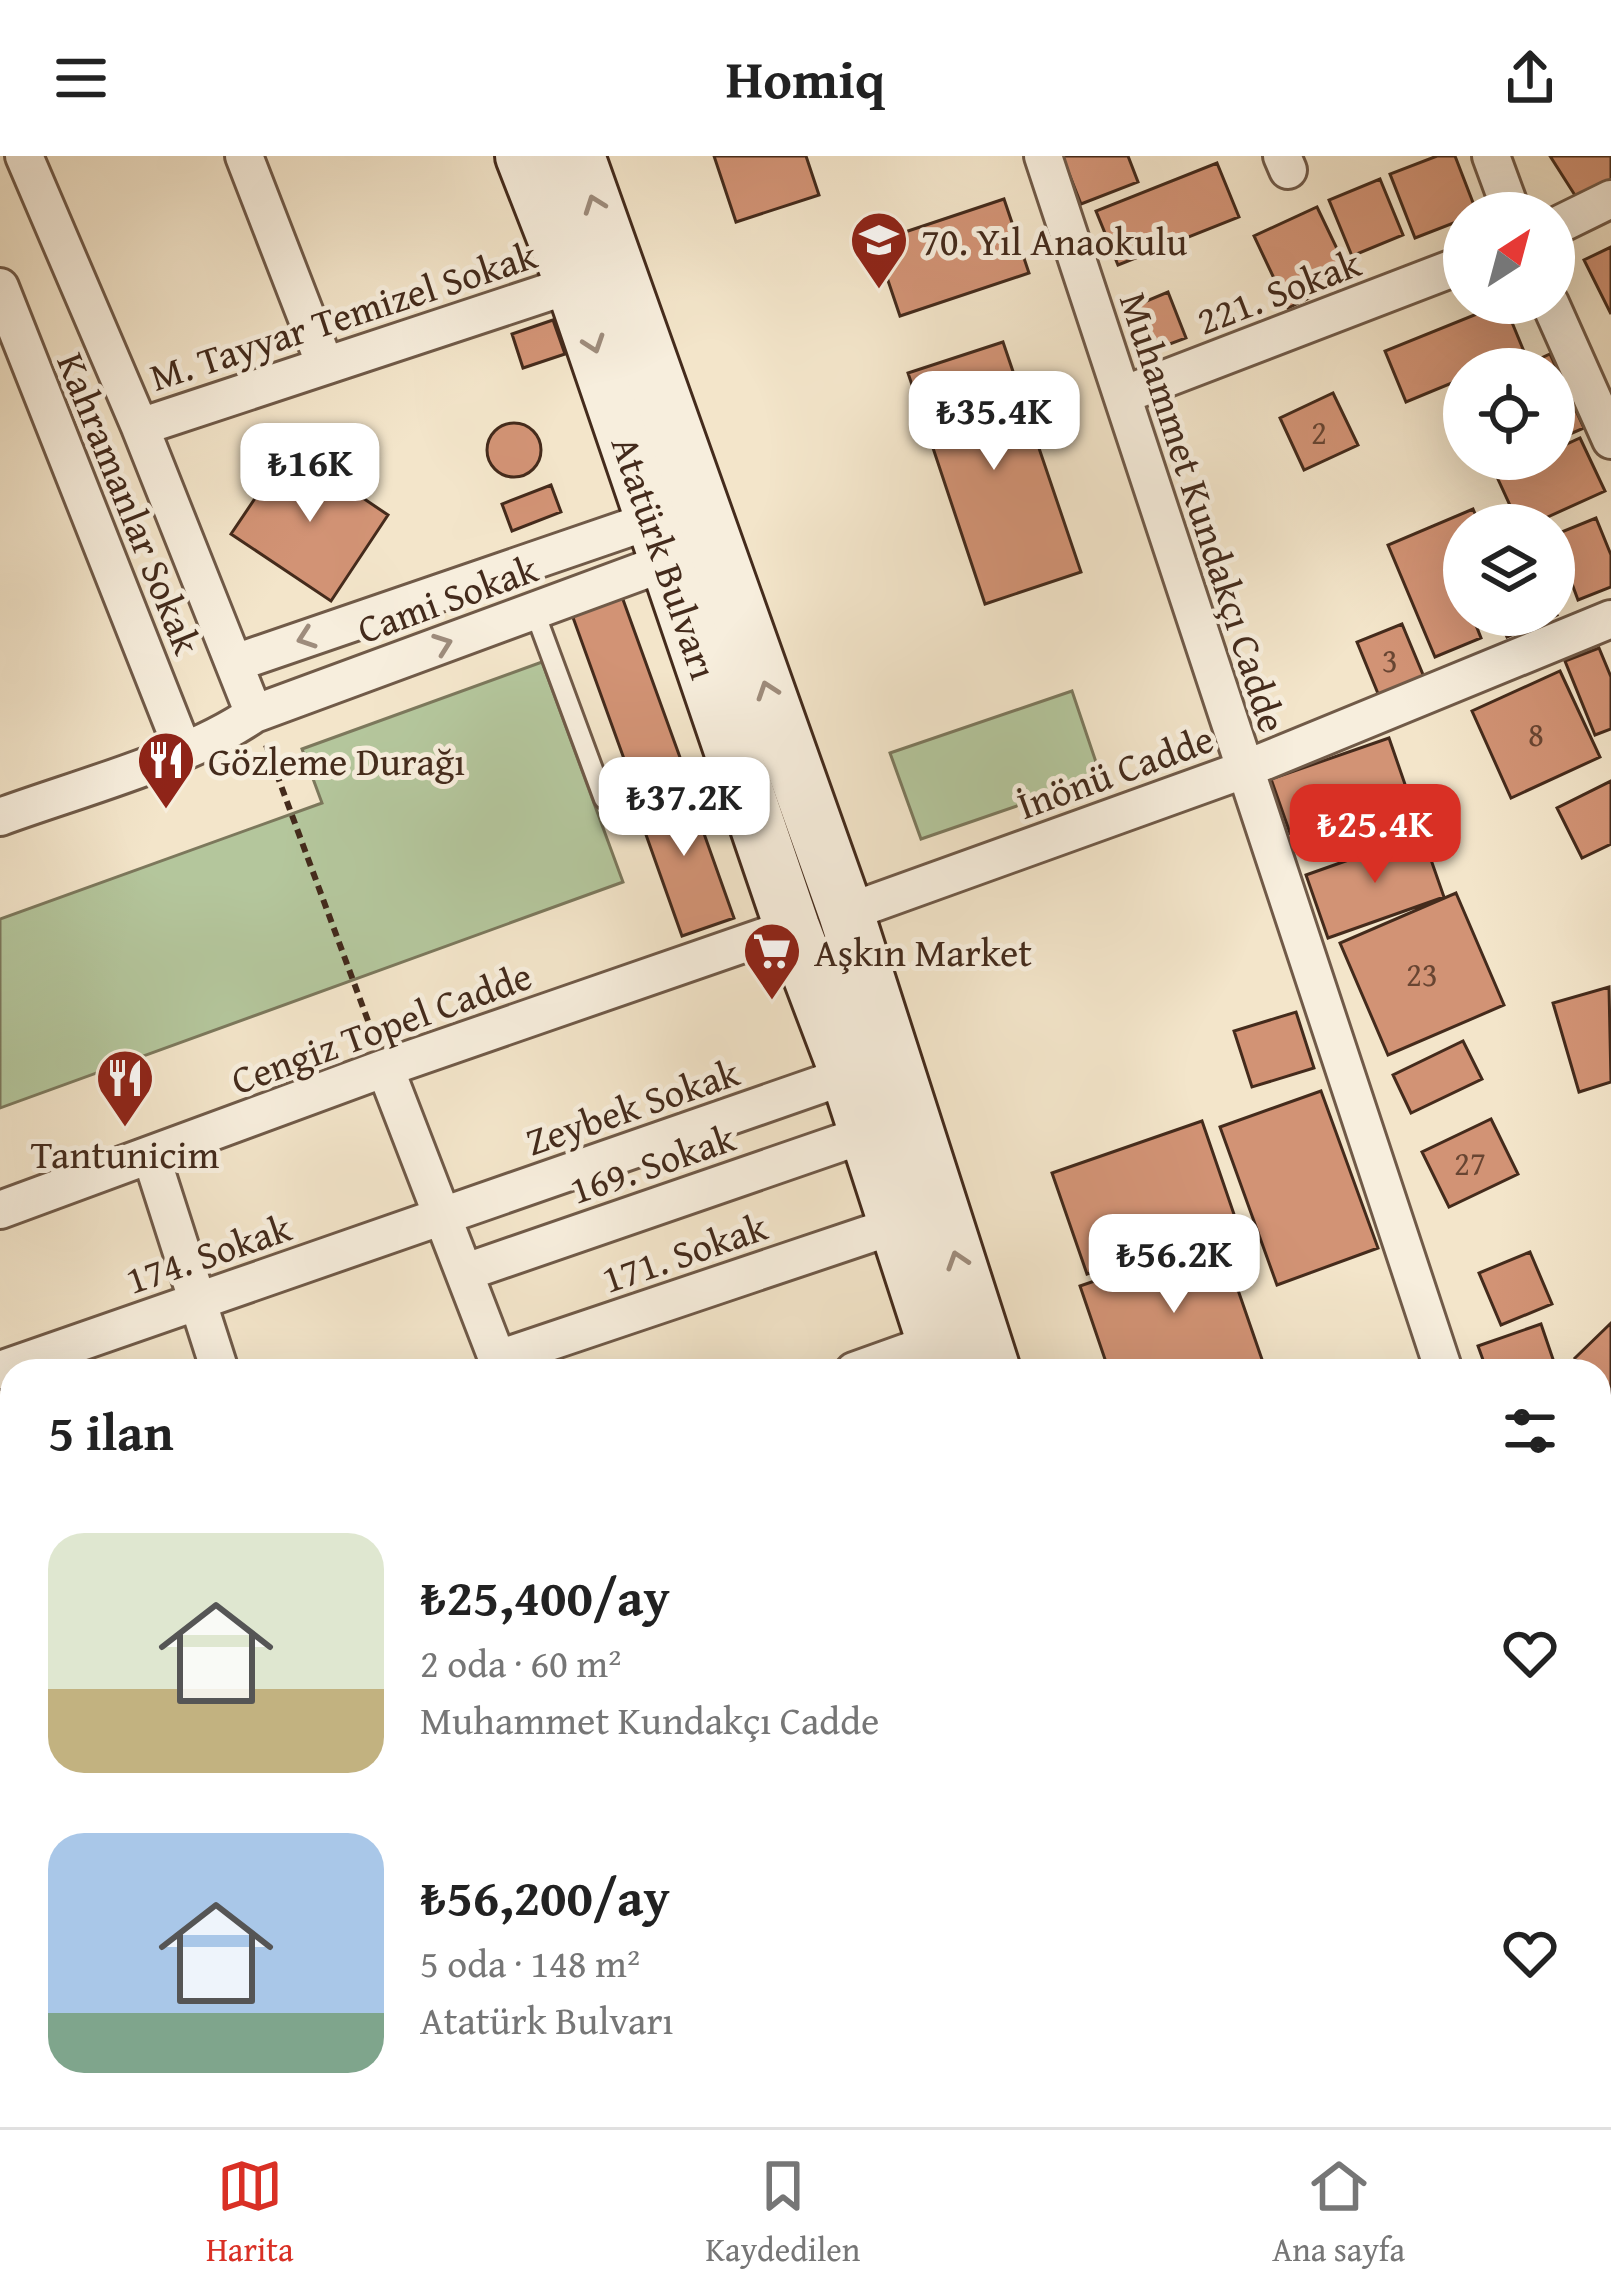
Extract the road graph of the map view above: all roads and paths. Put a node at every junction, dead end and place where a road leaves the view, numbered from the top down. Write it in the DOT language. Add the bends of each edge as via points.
graph roads {
  1 [pos="24,156"];
  2 [pos="244,156"];
  3 [pos="523,156"];
  4 [pos="577,156"];
  5 [pos="1043,156"];
  6 [pos="1491,156"];
  7 [pos="1504,192"];
  8 [pos="1611,199"];
  9 [pos="1575,216"];
  10 [pos="1443,272"];
  11 [pos="573,284"];
  12 [pos="0,287"];
  13 [pos="1559,324"];
  14 [pos="325,365"];
  15 [pos="1123,395"];
  16 [pos="140,427"];
  17 [pos="1611,440"];
  18 [pos="662,540"];
  19 [pos="516,564"];
  20 [pos="534,610"];
  21 [pos="1611,619"];
  22 [pos="235,663"];
  23 [pos="254,714"];
  24 [pos="183,750"];
  25 [pos="1243,770"];
  26 [pos="604,799"];
  27 [pos="0,817"];
  28 [pos="845,914"];
  29 [pos="792,927"];
  30 [pos="385,1068"];
  31 [pos="848,1076"];
  32 [pos="866,1135"];
  33 [pos="151,1156"];
  34 [pos="0,1210"];
  35 [pos="444,1215"];
  36 [pos="896,1225"];
  37 [pos="466,1272"];
  38 [pos="198,1301"];
  39 [pos="940,1357"];
  40 [pos="32,1359"];
  41 [pos="216,1359"];
  42 [pos="498,1359"];
  43 [pos="517,1359"];
  44 [pos="989,1359"];
  45 [pos="1435,1359"];
  1 -- 16 [label="street"];
  2 -- 14 [label="street"];
  3 -- 11 [label="main road, Atatürk Bulvarı"];
  28 -- 4 [label="main road, Atatürk Bulvarı, one-way"];
  5 -- 15 [label="street, Muhammet Kundakçı Cadde"];
  6 -- 7 [label="street"];
  8 -- 9 [label="street"];
  10 -- 15 [label="street, 221. Sokak"];
  11 -- 14 [label="street, M. Tayyar Temizel Sokak"];
  11 -- 18 [label="main road, Atatürk Bulvarı, one-way"];
  12 -- 24 [label="street, Kahramanlar Sokak"];
  13 -- 17 [label="street"];
  14 -- 16 [label="street, M. Tayyar Temizel Sokak"];
  15 -- 25 [label="street, Muhammet Kundakçı Cadde"];
  16 -- 22 [label="street"];
  18 -- 19 [label="street, Cami Sokak"];
  18 -- 20 [label="street, Cami Sokak"];
  18 -- 29 [label="main road, Atatürk Bulvarı"];
  19 -- 20 [label="street"];
  19 -- 22 [label="street, Cami Sokak, one-way"];
  23 -- 20 [label="street, Cami Sokak, one-way"];
  20 -- 26 [label="lane"];
  21 -- 25 [label="street, İnönü Cadde"];
  22 -- 23 [label="street"];
  23 -- 24 [label="street, Cami Sokak"];
  23 -- 30 [label="path"];
  24 -- 27 [label="street, Cami Sokak"];
  25 -- 28 [label="street, İnönü Cadde"];
  25 -- 45 [label="street, Muhammet Kundakçı Cadde"];
  44 -- 28 [label="main road, Atatürk Bulvarı, one-way"];
  29 -- 30 [label="street, Cengiz Topel Cadde"];
  29 -- 31 [label="main road, Atatürk Bulvarı"];
  30 -- 33 [label="street, Cengiz Topel Cadde"];
  30 -- 35 [label="street"];
  31 -- 32 [label="main road, Atatürk Bulvarı"];
  31 -- 35 [label="street, Zeybek Sokak"];
  32 -- 36 [label="main road, Atatürk Bulvarı"];
  32 -- 37 [label="street, 169. Sokak"];
  33 -- 34 [label="street, Cengiz Topel Cadde"];
  33 -- 38 [label="street"];
  35 -- 37 [label="street"];
  35 -- 38 [label="street, 174. Sokak"];
  36 -- 39 [label="main road, Atatürk Bulvarı"];
  36 -- 43 [label="street, 171. Sokak"];
  37 -- 42 [label="street"];
  38 -- 40 [label="street, 174. Sokak"];
  38 -- 41 [label="street"];
}
